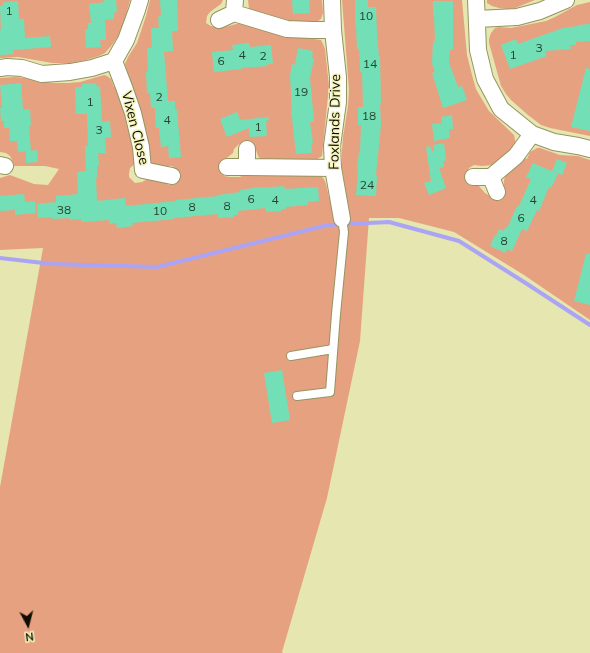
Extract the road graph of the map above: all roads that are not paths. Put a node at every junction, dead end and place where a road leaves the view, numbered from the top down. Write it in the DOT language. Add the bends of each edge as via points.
graph roads {
  1 [pos="140,0"];
  2 [pos="332,0"];
  3 [pos="476,0"];
  4 [pos="566,0"];
  5 [pos="235,6"];
  6 [pos="477,19"];
  7 [pos="219,20"];
  8 [pos="333,30"];
  9 [pos="114,60"];
  10 [pos="0,68"];
  11 [pos="532,134"];
  12 [pos="247,149"];
  13 [pos="590,149"];
  14 [pos="226,167"];
  15 [pos="247,167"];
  16 [pos="333,168"];
  17 [pos="172,176"];
  18 [pos="474,176"];
  19 [pos="343,226"];
  20 [pos="333,349"];
  21 [pos="292,356"];
  22 [pos="297,396"];
  1 -- 9 [label="street" via="126,40"];
  2 -- 8 [label="street, Foxlands Drive"];
  3 -- 6 [label="street"];
  4 -- 6 [label="street" via="517,17"];
  5 -- 7 [label="street"];
  5 -- 8 [label="street" via="287,29"];
  6 -- 11 [label="street" via="478,50 485,79 501,109"];
  8 -- 16 [label="street, Foxlands Drive" via="338,77 338,102 332,146"];
  9 -- 10 [label="street" via="92,68 42,74 22,68"];
  9 -- 17 [label="street, Vixen Close" via="133,113 141,147 143,170"];
  11 -- 13 [label="street" via="554,142"];
  11 -- 18 [label="street" via="494,184"];
  12 -- 15 [label="street"];
  14 -- 15 [label="street"];
  15 -- 16 [label="street"];
  16 -- 19 [label="street, Foxlands Drive"];
  19 -- 20 [label="lane"];
  20 -- 21 [label="lane"];
  20 -- 22 [label="lane" via="330,392"];
}
